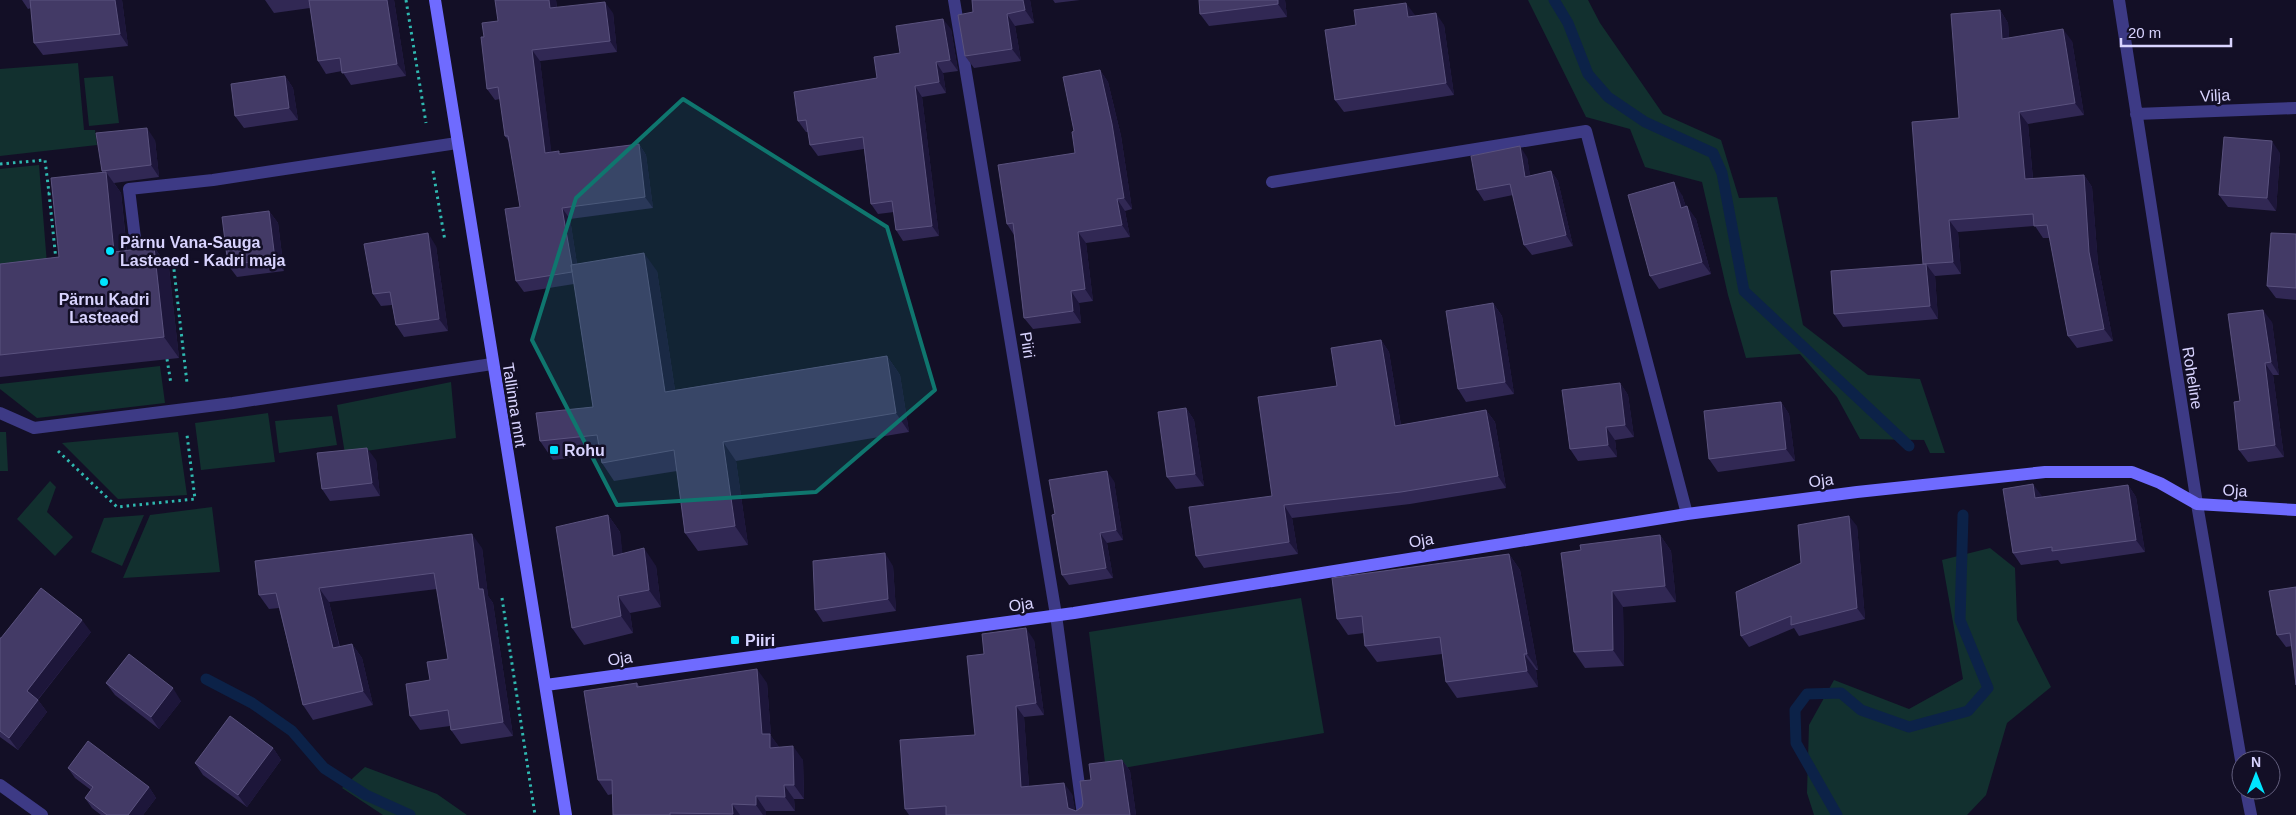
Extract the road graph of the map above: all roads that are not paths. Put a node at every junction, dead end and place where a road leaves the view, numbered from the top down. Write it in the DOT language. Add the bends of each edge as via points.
graph roads {
  1 [pos="434,0"];
  2 [pos="954,0"];
  3 [pos="2119,0"];
  4 [pos="2296,108"];
  5 [pos="2136,114"];
  6 [pos="457,143"];
  7 [pos="1272,182"];
  8 [pos="138,263"];
  9 [pos="492,364"];
  10 [pos="0,413"];
  11 [pos="2197,504"];
  12 [pos="2296,510"];
  13 [pos="1687,514"];
  14 [pos="1056,615"];
  15 [pos="546,685"];
  16 [pos="2239,750"];
  17 [pos="0,785"];
  18 [pos="2248,800"];
  19 [pos="42,815"];
  20 [pos="566,815"];
  21 [pos="1083,815"];
  22 [pos="2251,815"];
  1 -- 6 [label="street, Tallinna mnt"];
  2 -- 14 [label="street, Piiri"];
  3 -- 5 [label="street, Roheline"];
  4 -- 5 [label="street, Vilja"];
  5 -- 11 [label="street, Roheline"];
  6 -- 8 [label="street" via="213,180 129,189"];
  6 -- 9 [label="street, Tallinna mnt"];
  7 -- 13 [label="street" via="1586,131"];
  9 -- 10 [label="street" via="34,428"];
  9 -- 15 [label="street, Tallinna mnt"];
  11 -- 12 [label="street, Oja"];
  11 -- 13 [label="street, Oja" via="2132,472 2044,472"];
  11 -- 16 [label="street, Roheline"];
  13 -- 14 [label="street, Oja"];
  14 -- 15 [label="street, Oja"];
  14 -- 21 [label="street, Piiri"];
  15 -- 20 [label="street, Tallinna mnt"];
  17 -- 19 [label="street"];
  18 -- 22 [label="street"];
}
